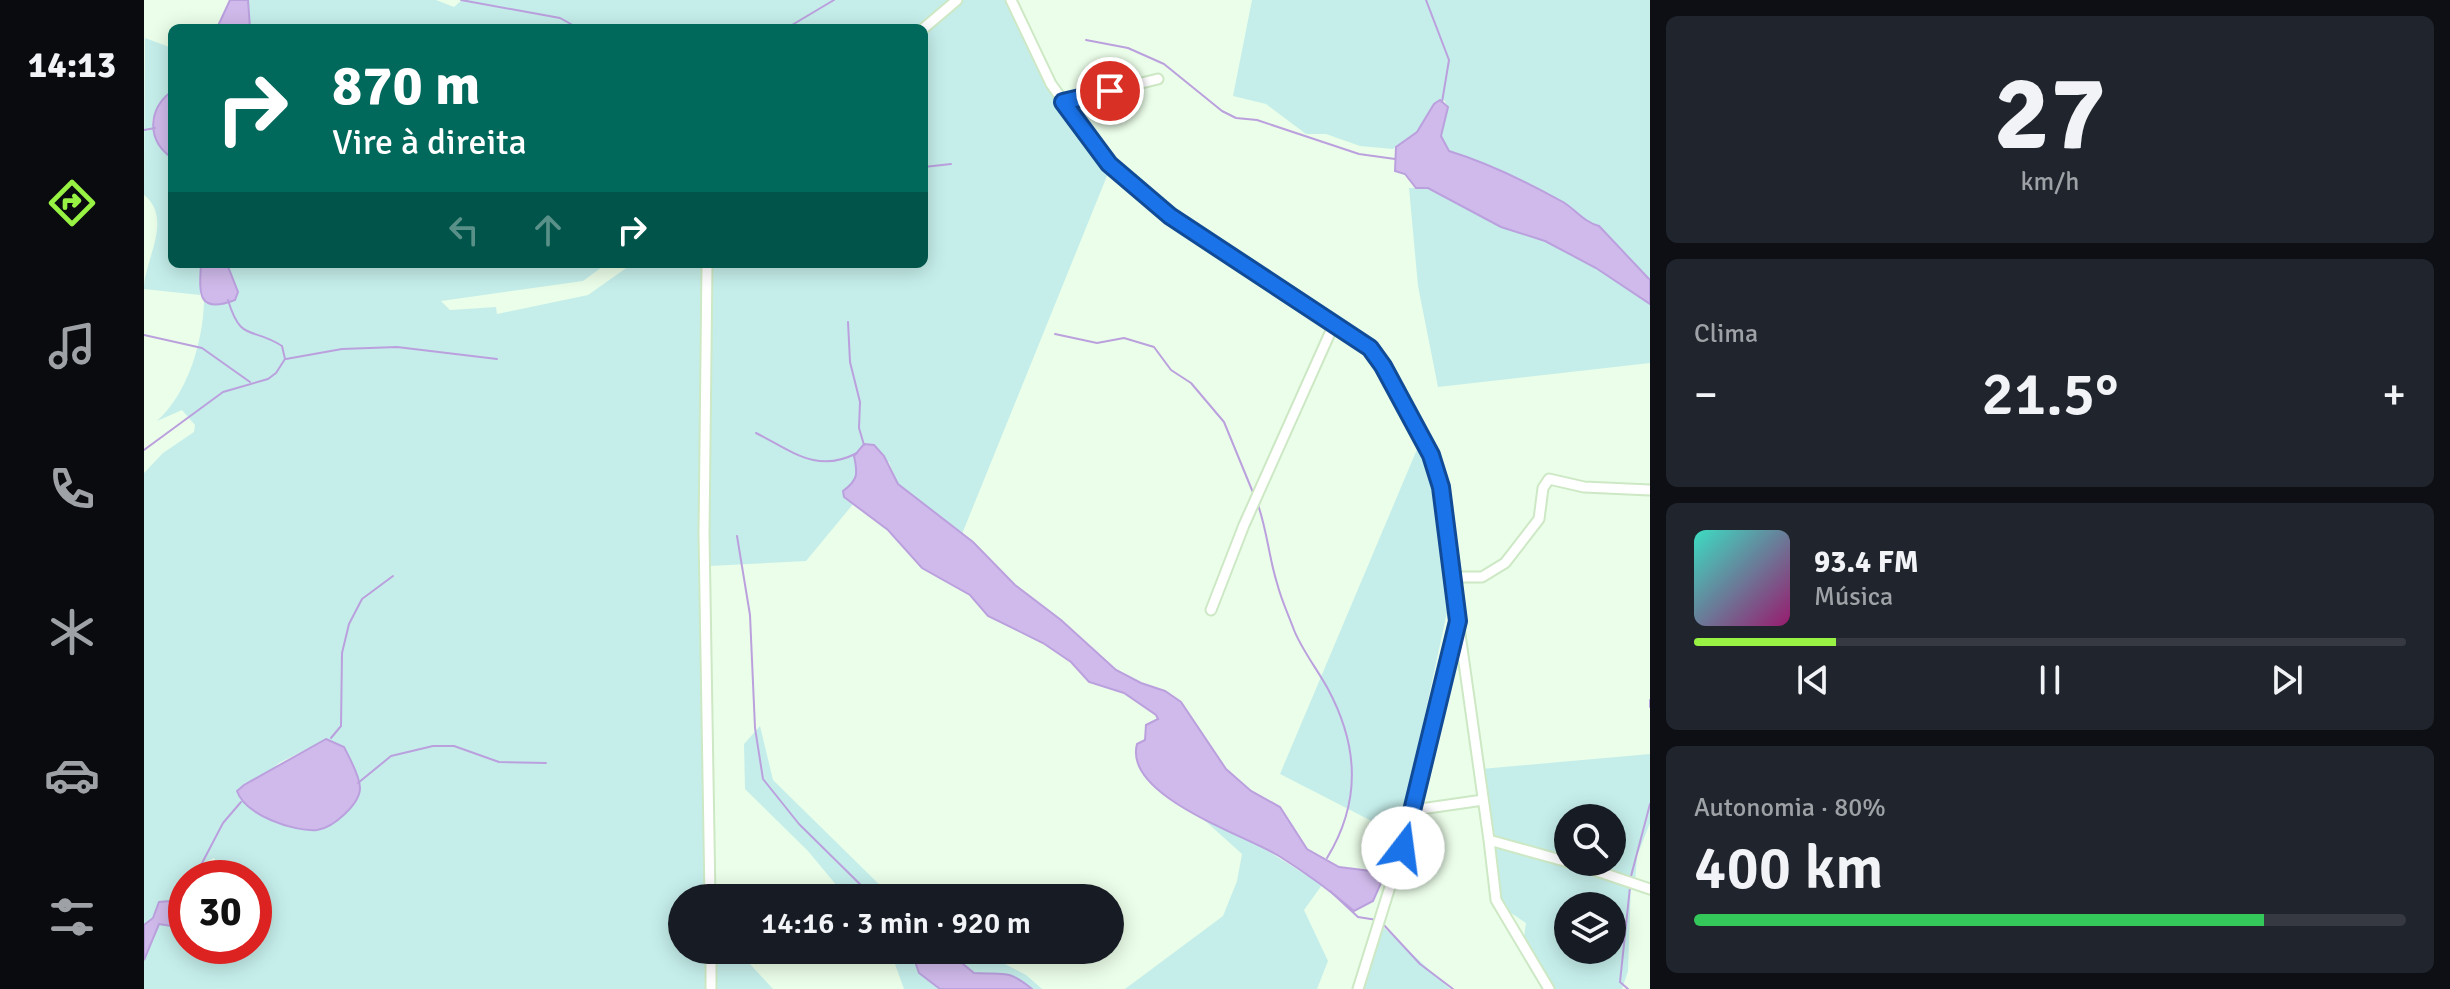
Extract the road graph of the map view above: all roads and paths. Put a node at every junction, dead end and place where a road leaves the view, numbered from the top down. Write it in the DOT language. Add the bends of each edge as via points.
graph roads {
  1 [pos="957,0"];
  2 [pos="1011,0"];
  3 [pos="928,25"];
  4 [pos="1158,79"];
  5 [pos="1063,102"];
  6 [pos="707,268"];
  7 [pos="1334,324"];
  8 [pos="1650,490"];
  9 [pos="1454,577"];
  10 [pos="1211,610"];
  11 [pos="1458,621"];
  12 [pos="1483,800"];
  13 [pos="1414,810"];
  14 [pos="1489,840"];
  15 [pos="1554,858"];
  16 [pos="1611,876"];
  17 [pos="710,884"];
  18 [pos="1650,889"];
  19 [pos="711,964"];
  20 [pos="711,989"];
  21 [pos="1358,989"];
  22 [pos="1549,989"];
  1 -- 3 [label="street"];
  2 -- 5 [label="street"];
  4 -- 5 [label="street"];
  5 -- 7 [label="street" via="1109,164 1170,216"];
  6 -- 17 [label="street" via="704,534"];
  7 -- 9 [label="street" via="1376,356 1424,438 1441,487"];
  7 -- 10 [label="street"];
  8 -- 9 [label="street" via="1584,487 1549,479 1539,519 1505,563 1482,577"];
  9 -- 11 [label="street"];
  11 -- 12 [label="street"];
  11 -- 13 [label="street"];
  12 -- 13 [label="street"];
  12 -- 14 [label="street"];
  13 -- 21 [label="street"];
  14 -- 15 [label="street"];
  14 -- 22 [label="street" via="1496,900"];
  16 -- 18 [label="street"];
  19 -- 20 [label="street"];
}
